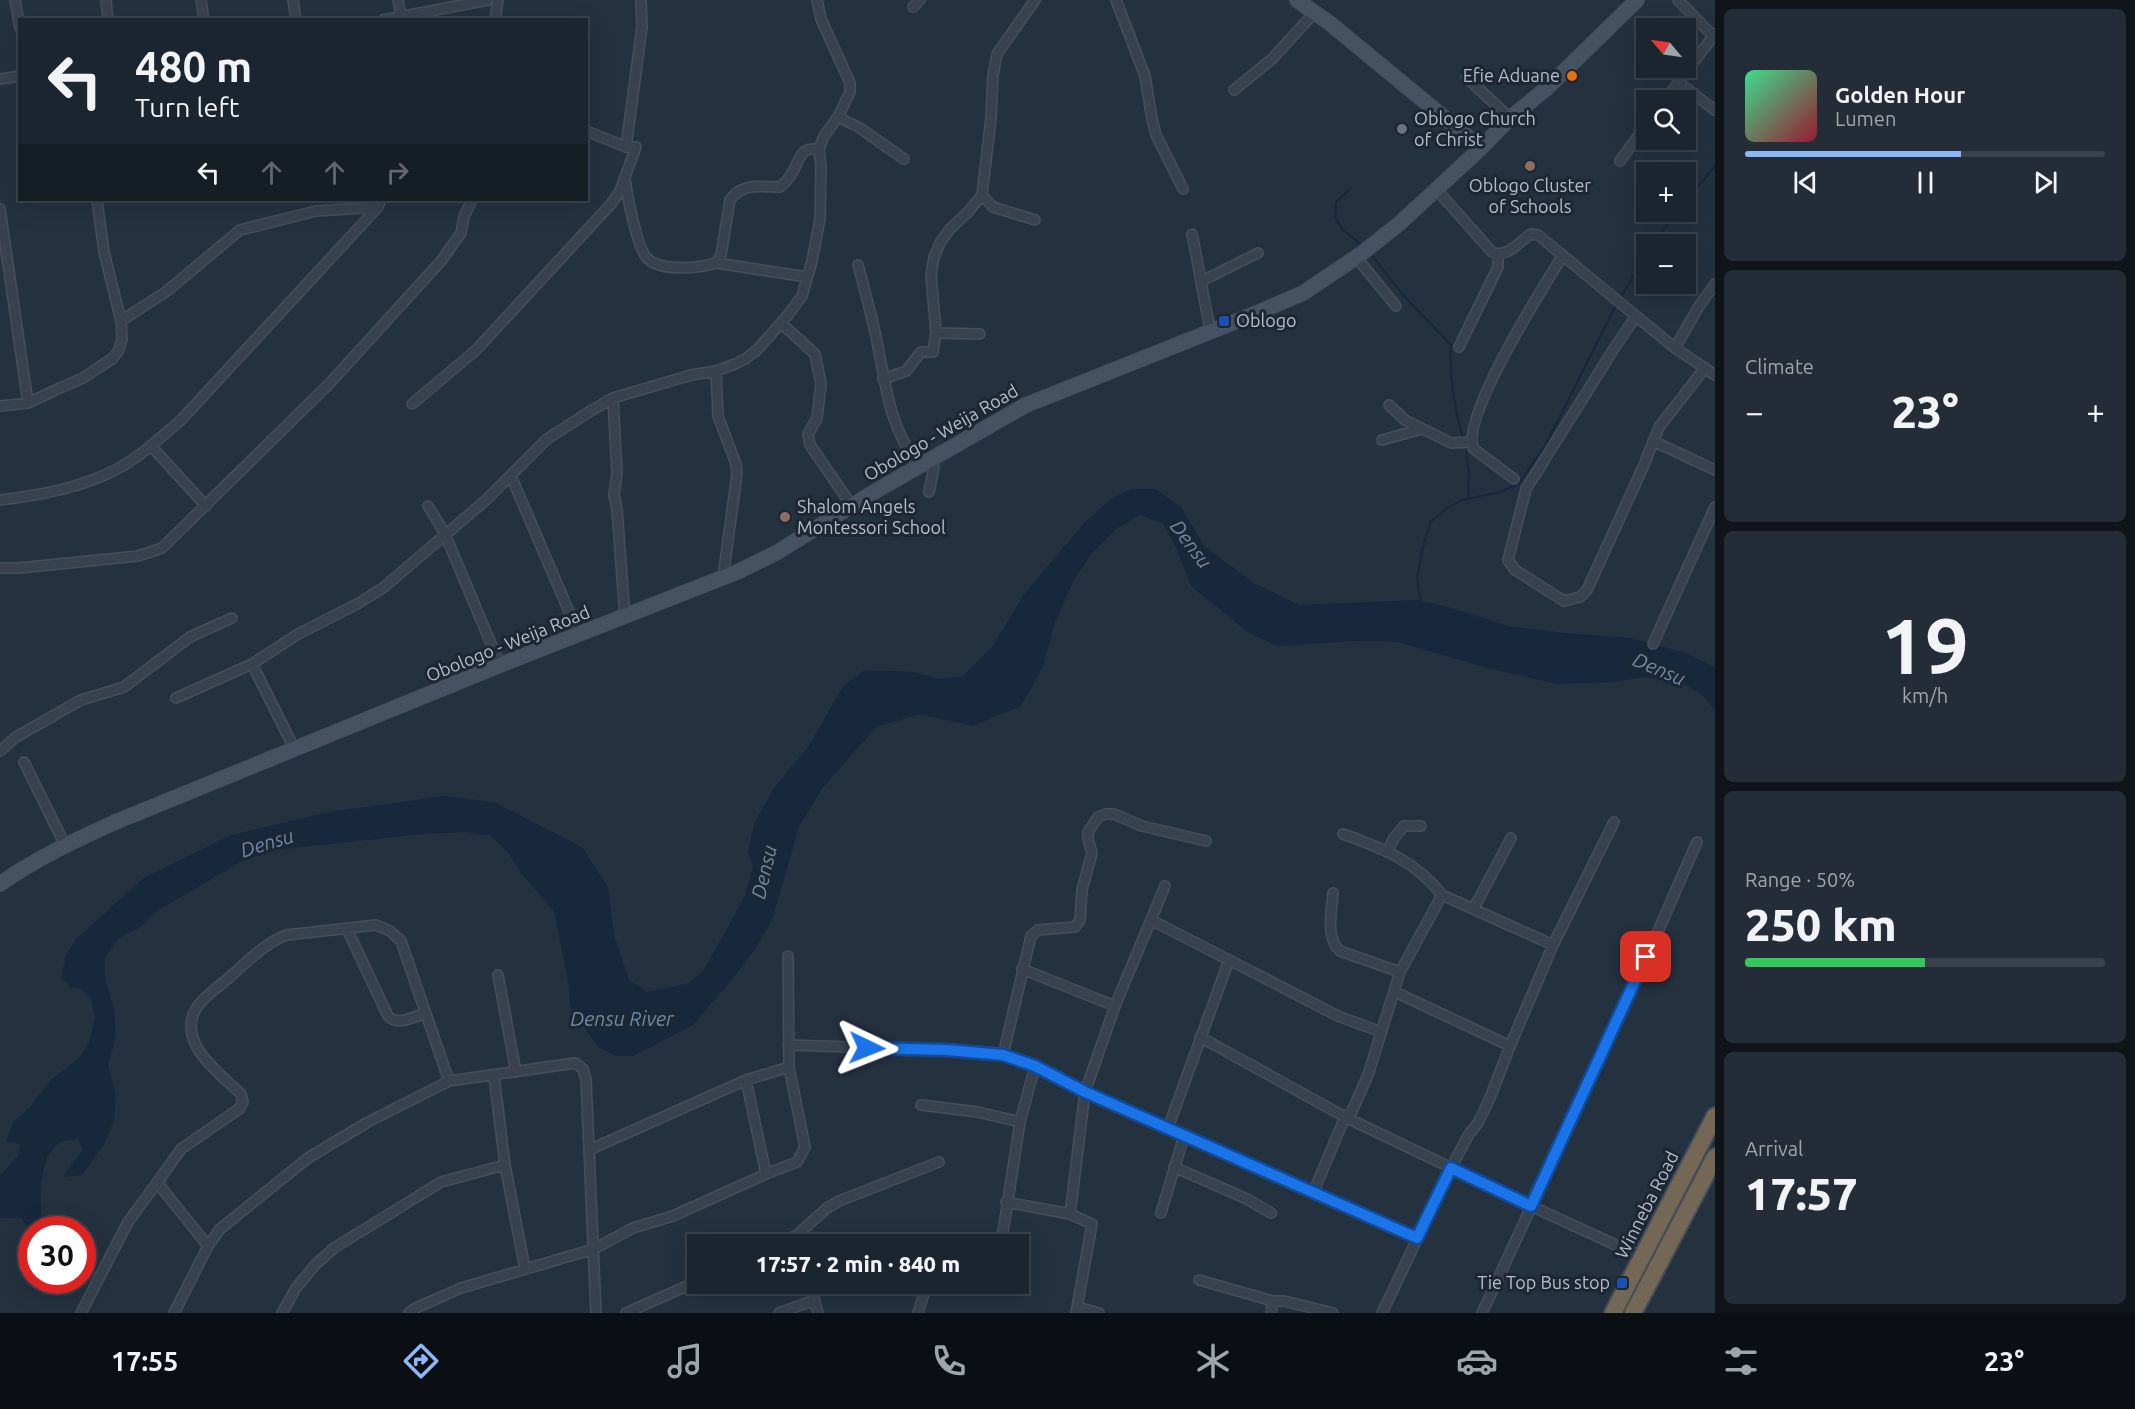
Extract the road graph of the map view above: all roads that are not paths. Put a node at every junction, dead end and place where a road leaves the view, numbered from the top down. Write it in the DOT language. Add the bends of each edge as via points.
graph roads {
  1 [pos="15,0"];
  2 [pos="106,0"];
  3 [pos="201,0"];
  4 [pos="293,0"];
  5 [pos="398,0"];
  6 [pos="488,0"];
  7 [pos="498,0"];
  8 [pos="640,0"];
  9 [pos="817,0"];
  10 [pos="1035,0"];
  11 [pos="1116,0"];
  12 [pos="1297,0"];
  13 [pos="1637,0"];
  14 [pos="1678,0"];
  15 [pos="1315,12"];
  16 [pos="401,16"];
  17 [pos="18,18"];
  18 [pos="108,18"];
  19 [pos="204,18"];
  20 [pos="296,18"];
  21 [pos="392,18"];
  22 [pos="495,18"];
  23 [pos="1714,34"];
  24 [pos="18,76"];
  25 [pos="1466,77"];
  26 [pos="0,79"];
  27 [pos="1678,83"];
  28 [pos="1234,90"];
  29 [pos="1673,90"];
  30 [pos="1715,110"];
  31 [pos="838,117"];
  32 [pos="1510,118"];
  33 [pos="588,132"];
  34 [pos="1636,139"];
  35 [pos="626,147"];
  36 [pos="1481,148"];
  37 [pos="819,149"];
  38 [pos="904,159"];
  39 [pos="1620,161"];
  40 [pos="625,176"];
  41 [pos="1184,189"];
  42 [pos="1436,189"];
  43 [pos="982,195"];
  44 [pos="98,201"];
  45 [pos="472,201"];
  46 [pos="380,203"];
  47 [pos="0,209"];
  48 [pos="1035,220"];
  49 [pos="1192,234"];
  50 [pos="1258,254"];
  51 [pos="1498,255"];
  52 [pos="1563,255"];
  53 [pos="1356,257"];
  54 [pos="716,263"];
  55 [pos="858,265"];
  56 [pos="807,278"];
  57 [pos="1202,281"];
  58 [pos="1715,284"];
  59 [pos="1396,306"];
  60 [pos="1636,316"];
  61 [pos="121,321"];
  62 [pos="780,323"];
  63 [pos="1211,331"];
  64 [pos="936,333"];
  65 [pos="980,334"];
  66 [pos="1459,347"];
  67 [pos="1676,348"];
  68 [pos="1705,369"];
  69 [pos="716,371"];
  70 [pos="1715,375"];
  71 [pos="883,379"];
  72 [pos="613,398"];
  73 [pos="28,403"];
  74 [pos="412,404"];
  75 [pos="0,405"];
  76 [pos="1389,405"];
  77 [pos="1422,429"];
  78 [pos="1382,440"];
  79 [pos="1653,441"];
  80 [pos="1471,442"];
  81 [pos="151,446"];
  82 [pos="932,458"];
  83 [pos="919,466"];
  84 [pos="1715,470"];
  85 [pos="511,476"];
  86 [pos="1514,479"];
  87 [pos="929,492"];
  88 [pos="0,500"];
  89 [pos="206,506"];
  90 [pos="428,506"];
  91 [pos="852,506"];
  92 [pos="1715,507"];
  93 [pos="445,534"];
  94 [pos="0,568"];
  95 [pos="723,577"];
  96 [pos="232,618"];
  97 [pos="625,618"];
  98 [pos="579,635"];
  99 [pos="1653,644"];
  100 [pos="252,664"];
  101 [pos="500,665"];
  102 [pos="176,698"];
  103 [pos="295,750"];
  104 [pos="0,751"];
  105 [pos="24,762"];
  106 [pos="1614,822"];
  107 [pos="1421,826"];
  108 [pos="1343,834"];
  109 [pos="1511,838"];
  110 [pos="1206,841"];
  111 [pos="1697,842"];
  112 [pos="65,845"];
  113 [pos="1388,850"];
  114 [pos="0,884"];
  115 [pos="1165,886"];
  116 [pos="1333,893"];
  117 [pos="1442,895"];
  118 [pos="1474,908"];
  119 [pos="1151,920"];
  120 [pos="347,929"];
  121 [pos="1553,945"];
  122 [pos="788,956"];
  123 [pos="1228,960"];
  124 [pos="1022,969"];
  125 [pos="1400,972"];
  126 [pos="498,975"];
  127 [pos="1395,992"];
  128 [pos="1115,1006"];
  129 [pos="425,1013"];
  130 [pos="1381,1032"];
  131 [pos="1200,1038"];
  132 [pos="788,1046"];
  133 [pos="1510,1046"];
  134 [pos="1003,1055"];
  135 [pos="1035,1066"];
  136 [pos="789,1067"];
  137 [pos="516,1072"];
  138 [pos="494,1076"];
  139 [pos="746,1080"];
  140 [pos="449,1082"];
  141 [pos="1085,1092"];
  142 [pos="921,1105"];
  143 [pos="1715,1116"];
  144 [pos="1345,1117"];
  145 [pos="1020,1122"];
  146 [pos="1168,1128"];
  147 [pos="1184,1136"];
  148 [pos="589,1150"];
  149 [pos="1715,1157"];
  150 [pos="939,1162"];
  151 [pos="505,1165"];
  152 [pos="1174,1167"];
  153 [pos="1451,1168"];
  154 [pos="766,1174"];
  155 [pos="159,1180"];
  156 [pos="1313,1193"];
  157 [pos="1006,1202"];
  158 [pos="1531,1206"];
  159 [pos="1161,1212"];
  160 [pos="1271,1213"];
  161 [pos="1070,1214"];
  162 [pos="797,1234"];
  163 [pos="1002,1234"];
  164 [pos="1417,1238"];
  165 [pos="208,1246"];
  166 [pos="594,1249"];
  167 [pos="1642,1257"];
  168 [pos="525,1269"];
  169 [pos="1199,1280"];
  170 [pos="687,1286"];
  171 [pos="813,1294"];
  172 [pos="924,1294"];
  173 [pos="815,1300"];
  174 [pos="1273,1301"];
  175 [pos="1077,1310"];
  176 [pos="81,1313"];
  177 [pos="174,1313"];
  178 [pos="282,1313"];
  179 [pos="409,1313"];
  180 [pos="596,1313"];
  181 [pos="626,1313"];
  182 [pos="779,1313"];
  183 [pos="818,1313"];
  184 [pos="918,1313"];
  185 [pos="1099,1313"];
  186 [pos="1270,1313"];
  187 [pos="1333,1313"];
  188 [pos="1382,1313"];
  189 [pos="1482,1313"];
  190 [pos="1613,1313"];
  191 [pos="1633,1313"];
  1 -- 17 [label="street"];
  2 -- 18 [label="street"];
  3 -- 19 [label="street"];
  4 -- 20 [label="street"];
  5 -- 16 [label="street"];
  6 -- 16 [label="street"];
  7 -- 22 [label="street"];
  8 -- 35 [label="street" via="641,37"];
  9 -- 31 [label="street" via="821,19 850,83"];
  10 -- 43 [label="street" via="994,63"];
  11 -- 41 [label="street" via="1145,76 1156,135"];
  12 -- 15 [label="street"];
  13 -- 32 [label="street, Obologo - Weija Road" via="1547,88"];
  14 -- 23 [label="street"];
  15 -- 28 [label="street" via="1272,59"];
  15 -- 36 [label="street"];
  16 -- 21 [label="street"];
  23 -- 27 [label="street"];
  24 -- 26 [label="street"];
  25 -- 32 [label="street"];
  27 -- 29 [label="street"];
  27 -- 30 [label="street"];
  31 -- 37 [label="street"];
  31 -- 38 [label="street"];
  32 -- 36 [label="street, Obologo - Weija Road"];
  33 -- 35 [label="street"];
  34 -- 39 [label="street"];
  35 -- 40 [label="street" via="636,147"];
  36 -- 42 [label="street, Obologo - Weija Road"];
  37 -- 54 [label="street" via="804,151 793,174 780,187 754,185 734,194"];
  37 -- 56 [label="street" via="820,219"];
  40 -- 54 [label="street" via="629,204 646,258 668,268"];
  40 -- 74 [label="street" via="611,204 536,286 476,350"];
  42 -- 51 [label="street"];
  42 -- 53 [label="street, Obologo - Weija Road"];
  43 -- 48 [label="street" via="993,207"];
  43 -- 64 [label="street" via="950,229 934,257 931,275"];
  44 -- 61 [label="street" via="104,252"];
  45 -- 89 [label="street" via="461,233 441,261 329,384"];
  46 -- 61 [label="street" via="316,211 240,230 166,291"];
  46 -- 81 [label="street" via="181,420"];
  47 -- 73 [label="street"];
  49 -- 57 [label="street"];
  50 -- 57 [label="street"];
  51 -- 52 [label="street" via="1530,234 1544,239"];
  51 -- 66 [label="street" via="1498,267"];
  52 -- 60 [label="street"];
  52 -- 80 [label="street" via="1493,376"];
  53 -- 59 [label="street"];
  53 -- 63 [label="street, Obologo - Weija Road" via="1303,293"];
  54 -- 56 [label="street"];
  55 -- 71 [label="street"];
  56 -- 62 [label="street" via="801,296"];
  57 -- 63 [label="street"];
  58 -- 67 [label="street"];
  60 -- 67 [label="street"];
  60 -- 79 [label="street" via="1526,489 1508,560 1515,570 1564,601 1580,597 1601,561"];
  61 -- 73 [label="street" via="122,339 113,358 83,378"];
  62 -- 69 [label="street" via="757,350"];
  62 -- 91 [label="street" via="815,354 821,384 817,418 808,434 810,445"];
  63 -- 82 [label="street, Obologo - Weija Road" via="1026,405"];
  64 -- 65 [label="street"];
  64 -- 71 [label="street" via="933,352 921,352 906,371"];
  67 -- 68 [label="street"];
  68 -- 70 [label="street"];
  68 -- 79 [label="street" via="1666,416"];
  69 -- 72 [label="street"];
  69 -- 95 [label="street" via="718,416 737,474"];
  71 -- 83 [label="street" via="899,436"];
  72 -- 85 [label="street" via="547,439"];
  72 -- 97 [label="street" via="617,473 614,495"];
  73 -- 75 [label="street"];
  76 -- 77 [label="street"];
  77 -- 78 [label="street"];
  77 -- 80 [label="street" via="1451,443"];
  79 -- 84 [label="street"];
  80 -- 86 [label="street" via="1474,449"];
  81 -- 88 [label="street" via="118,468 84,483 39,496"];
  81 -- 89 [label="street"];
  82 -- 83 [label="street, Obologo - Weija Road"];
  82 -- 87 [label="street"];
  83 -- 91 [label="street, Obologo - Weija Road"];
  85 -- 93 [label="street"];
  85 -- 98 [label="street"];
  89 -- 94 [label="street" via="162,548 151,553"];
  90 -- 93 [label="street"];
  91 -- 95 [label="street, Obologo - Weija Road" via="776,553"];
  92 -- 99 [label="street"];
  93 -- 100 [label="street" via="384,587"];
  93 -- 101 [label="street"];
  95 -- 97 [label="street, Obologo - Weija Road"];
  96 -- 104 [label="street" via="190,637 124,687 81,700 16,737"];
  97 -- 98 [label="street, Obologo - Weija Road"];
  98 -- 101 [label="street, Obologo - Weija Road"];
  100 -- 102 [label="street"];
  100 -- 103 [label="street"];
  101 -- 103 [label="street, Obologo - Weija Road"];
  103 -- 112 [label="street, Obologo - Weija Road"];
  105 -- 112 [label="street"];
  106 -- 121 [label="street"];
  107 -- 113 [label="street" via="1404,826"];
  108 -- 113 [label="street"];
  109 -- 118 [label="street"];
  110 -- 124 [label="street" via="1142,826 1114,814 1098,817 1088,832 1092,853 1082,890 1080,920 1075,927 1038,930 1030,936"];
  111 -- 158 [label="street"];
  112 -- 114 [label="street, Obologo - Weija Road"];
  113 -- 117 [label="street" via="1430,880"];
  115 -- 119 [label="street"];
  116 -- 125 [label="street" via="1333,945"];
  117 -- 118 [label="street"];
  117 -- 125 [label="street"];
  118 -- 121 [label="street"];
  119 -- 123 [label="street"];
  119 -- 128 [label="street"];
  120 -- 129 [label="street" via="376,925 396,935"];
  120 -- 129 [label="street" via="388,1016 398,1021"];
  120 -- 155 [label="street" via="279,938 256,953 198,1005 191,1028 197,1050 241,1094 243,1102 239,1109 181,1149"];
  121 -- 133 [label="street"];
  122 -- 132 [label="street"];
  123 -- 130 [label="street" via="1338,1016"];
  123 -- 131 [label="street"];
  124 -- 128 [label="street"];
  124 -- 134 [label="street"];
  125 -- 127 [label="street"];
  126 -- 137 [label="street"];
  127 -- 130 [label="street"];
  127 -- 133 [label="street"];
  128 -- 141 [label="street"];
  129 -- 140 [label="street"];
  130 -- 144 [label="street" via="1359,1096"];
  131 -- 144 [label="street"];
  131 -- 146 [label="street"];
  132 -- 134 [label="street"];
  132 -- 136 [label="street"];
  133 -- 153 [label="street" via="1482,1115"];
  134 -- 135 [label="street"];
  135 -- 141 [label="street"];
  135 -- 145 [label="street"];
  136 -- 139 [label="street"];
  136 -- 154 [label="street" via="805,1147 797,1162"];
  137 -- 138 [label="street"];
  137 -- 148 [label="street" via="575,1063 583,1069"];
  138 -- 140 [label="street"];
  138 -- 151 [label="street"];
  139 -- 148 [label="street"];
  139 -- 154 [label="street"];
  140 -- 165 [label="street" via="368,1122 308,1158 219,1229"];
  141 -- 146 [label="street"];
  141 -- 161 [label="street"];
  142 -- 145 [label="street"];
  143 -- 167 [label="highway, Winneba Road"];
  144 -- 153 [label="street"];
  144 -- 156 [label="street"];
  145 -- 157 [label="street"];
  146 -- 147 [label="street"];
  147 -- 152 [label="street"];
  147 -- 156 [label="street"];
  148 -- 166 [label="street"];
  149 -- 191 [label="highway, Winneba Road"];
  150 -- 162 [label="street" via="839,1201"];
  151 -- 168 [label="street"];
  151 -- 178 [label="street" via="441,1182 334,1248 296,1288"];
  152 -- 159 [label="street"];
  152 -- 160 [label="street" via="1238,1194"];
  153 -- 158 [label="street"];
  153 -- 164 [label="street"];
  154 -- 166 [label="street" via="672,1216 633,1228"];
  155 -- 165 [label="street"];
  155 -- 176 [label="street" via="128,1222"];
  156 -- 164 [label="street"];
  157 -- 161 [label="street"];
  157 -- 163 [label="street"];
  158 -- 167 [label="street"];
  158 -- 189 [label="street"];
  161 -- 175 [label="street" via="1092,1224"];
  164 -- 188 [label="street"];
  165 -- 177 [label="street"];
  166 -- 168 [label="street"];
  166 -- 180 [label="street"];
  167 -- 190 [label="highway, Winneba Road"];
  168 -- 179 [label="street" via="462,1288"];
  169 -- 174 [label="street"];
  170 -- 181 [label="street"];
  171 -- 173 [label="street"];
  172 -- 184 [label="street"];
  173 -- 182 [label="street"];
  173 -- 183 [label="street"];
  174 -- 186 [label="street"];
  174 -- 187 [label="street"];
  175 -- 185 [label="street"];
}
